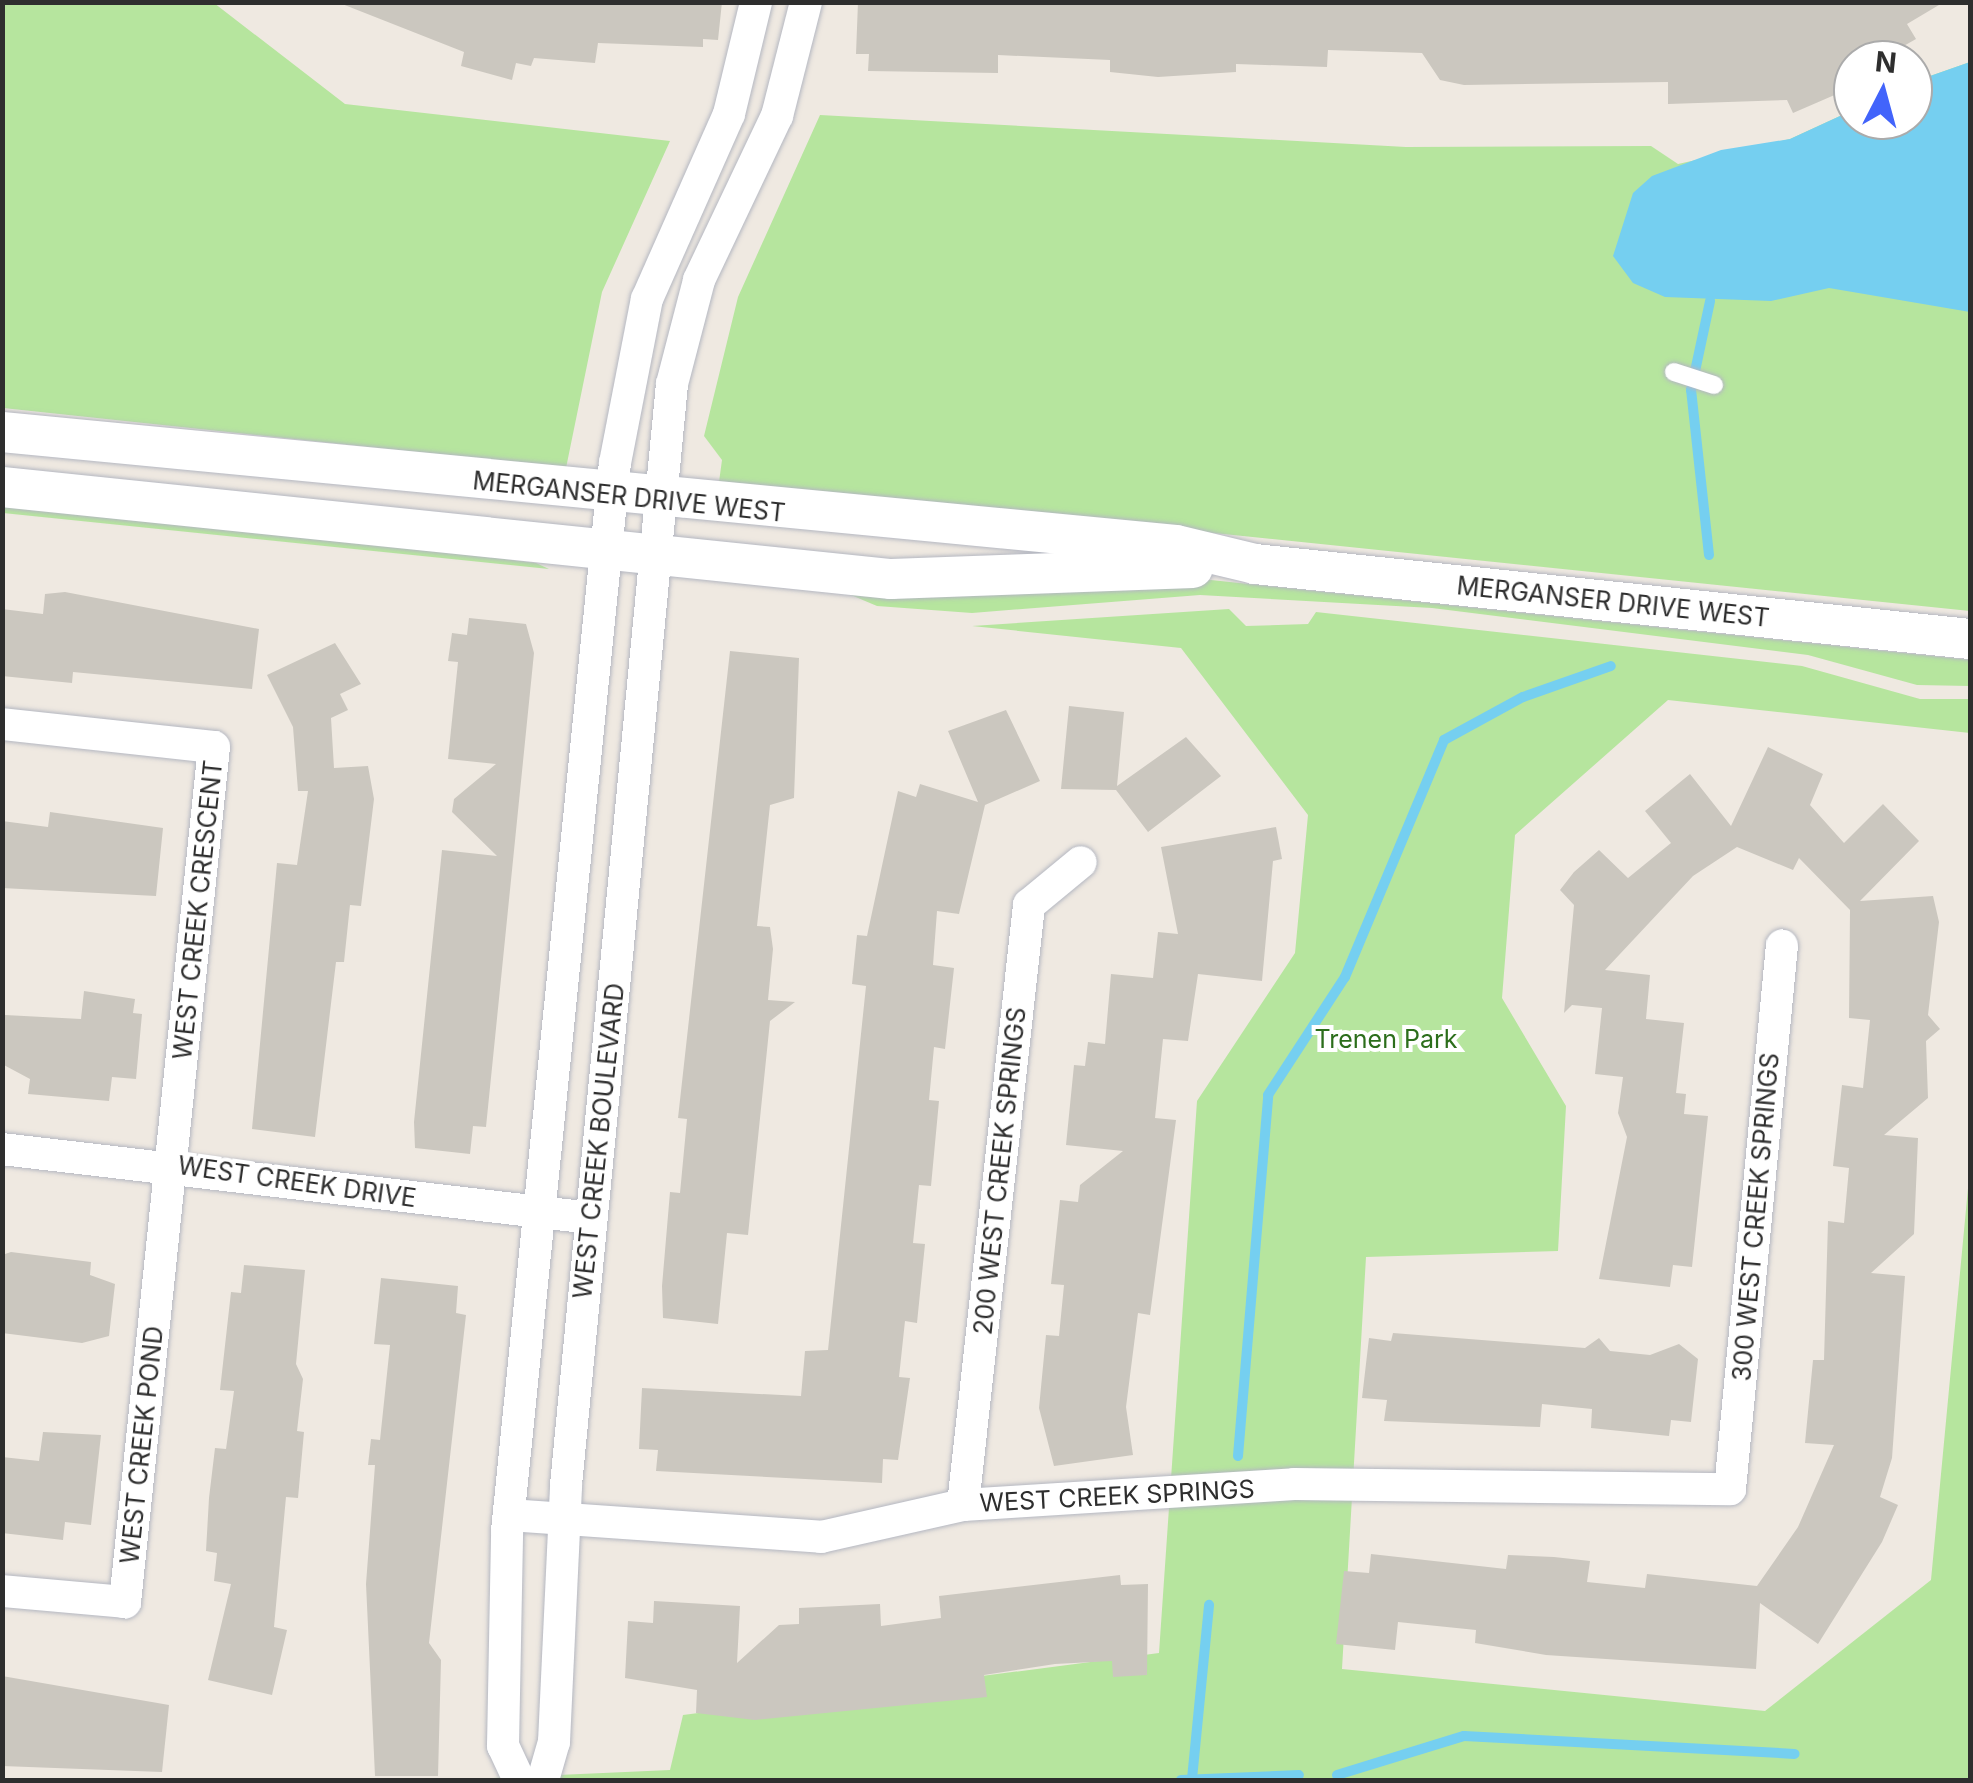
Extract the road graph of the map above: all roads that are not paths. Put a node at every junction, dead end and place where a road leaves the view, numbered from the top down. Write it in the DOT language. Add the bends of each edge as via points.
graph roads {
  1 [pos="756,2"];
  2 [pos="806,2"];
  3 [pos="1674,372"];
  4 [pos="1714,385"];
  5 [pos="2,432"];
  6 [pos="2,486"];
  7 [pos="612,496"];
  8 [pos="659,501"];
  9 [pos="607,552"];
  10 [pos="656,556"];
  11 [pos="1255,564"];
  12 [pos="1970,639"];
  13 [pos="2,724"];
  14 [pos="1081,862"];
  15 [pos="1782,945"];
  16 [pos="2,1149"];
  17 [pos="172,1165"];
  18 [pos="537,1214"];
  19 [pos="592,1218"];
  20 [pos="1730,1489"];
  21 [pos="964,1505"];
  22 [pos="508,1515"];
  23 [pos="564,1521"];
  24 [pos="2,1591"];
  25 [pos="519,1780"];
  26 [pos="542,1780"];
  1 -- 7 [label="street" via="730,114 647,299"];
  2 -- 8 [label="street, WEST CREEK BOULEVARD" via="777,116 683,327"];
  3 -- 4 [label="lane"];
  5 -- 7 [label="street, MERGANSER DRIVE WEST"];
  6 -- 9 [label="street, MERGANSER DRIVE WEST"];
  7 -- 8 [label="street, MERGANSER DRIVE WEST"];
  7 -- 9 [label="street"];
  8 -- 10 [label="street, WEST CREEK BOULEVARD"];
  8 -- 11 [label="street, MERGANSER DRIVE WEST" via="1176,546"];
  9 -- 10 [label="street, MERGANSER DRIVE WEST"];
  9 -- 18 [label="street"];
  10 -- 11 [label="street, MERGANSER DRIVE WEST" via="891,579"];
  10 -- 19 [label="street, WEST CREEK BOULEVARD"];
  11 -- 12 [label="street, MERGANSER DRIVE WEST"];
  13 -- 17 [label="street, WEST CREEK CRESCENT" via="214,747"];
  14 -- 21 [label="street, 200 WEST CREEK SPRINGS" via="1029,905"];
  15 -- 20 [label="street, 300 WEST CREEK SPRINGS"];
  16 -- 17 [label="street, WEST CREEK DRIVE"];
  17 -- 18 [label="street, WEST CREEK DRIVE"];
  17 -- 24 [label="street, WEST CREEK POND" via="124,1602"];
  18 -- 19 [label="street, WEST CREEK DRIVE"];
  18 -- 22 [label="street"];
  19 -- 23 [label="street, WEST CREEK BOULEVARD"];
  20 -- 21 [label="street, WEST CREEK SPRINGS" via="1312,1484"];
  21 -- 23 [label="street, WEST CREEK SPRINGS" via="821,1537"];
  22 -- 23 [label="street, WEST CREEK SPRINGS"];
  22 -- 25 [label="street" via="504,1746"];
  23 -- 26 [label="street, WEST CREEK BOULEVARD" via="554,1742"];
}
